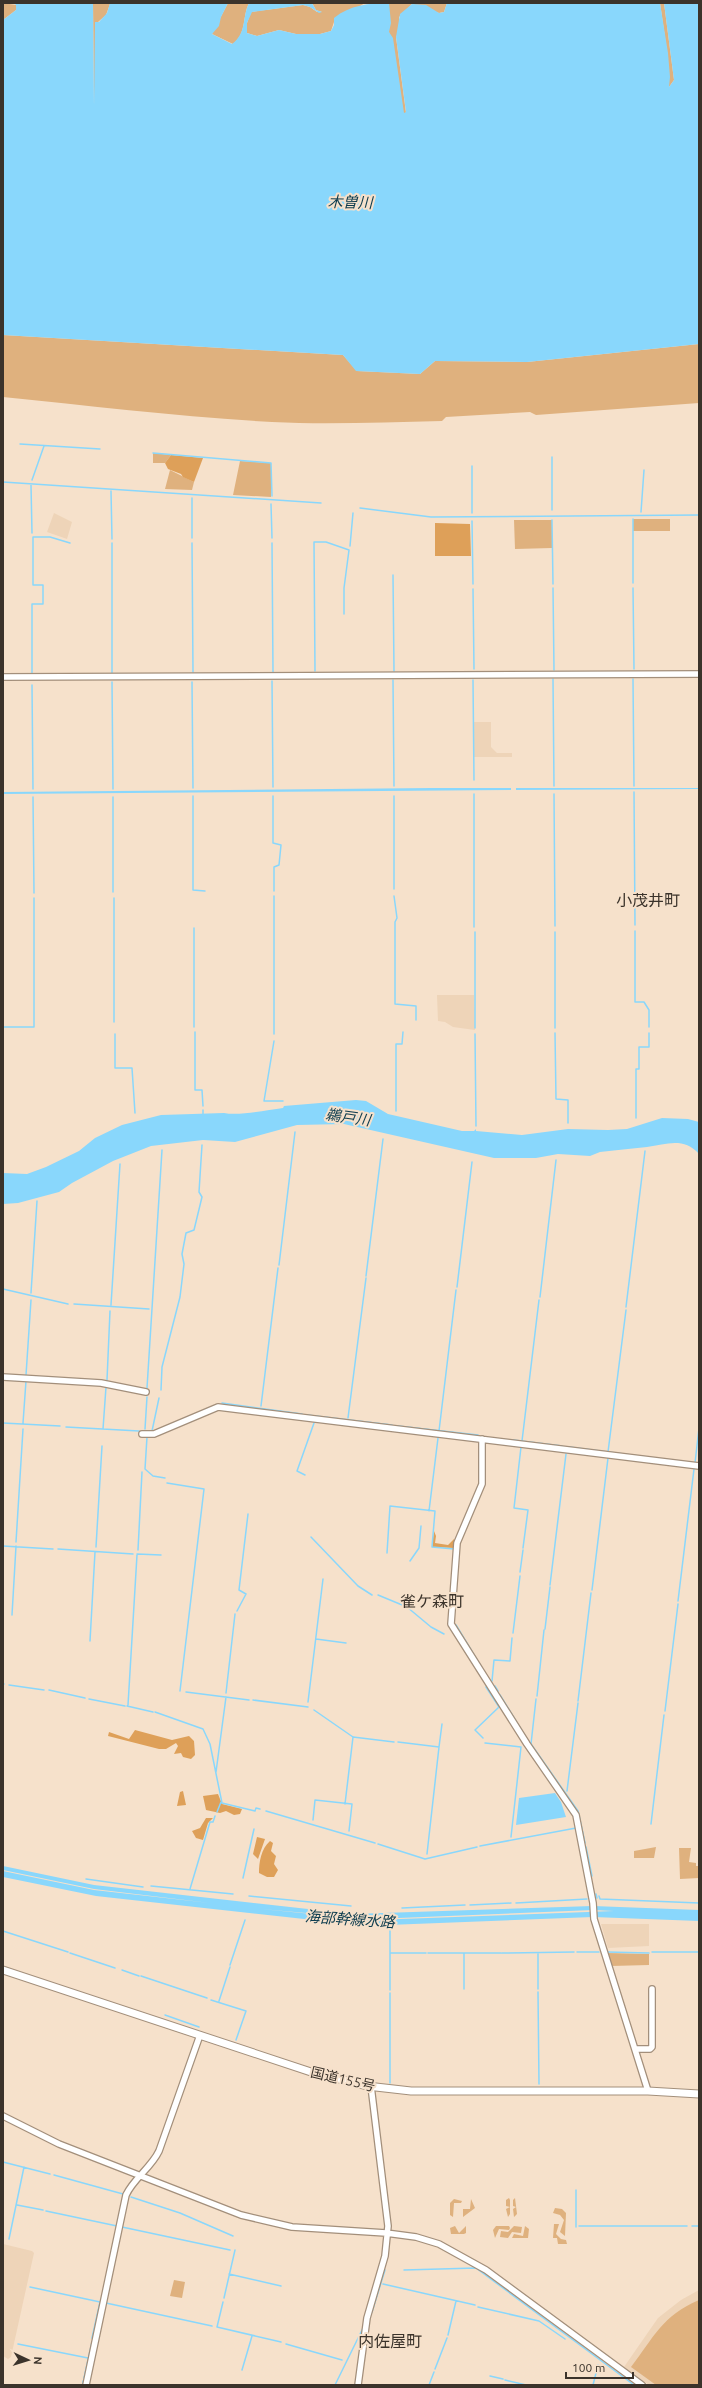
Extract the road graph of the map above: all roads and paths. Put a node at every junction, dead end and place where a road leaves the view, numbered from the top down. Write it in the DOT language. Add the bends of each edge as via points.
graph roads {
  1 [pos="699,674"];
  2 [pos="3,677"];
  3 [pos="3,1377"];
  4 [pos="146,1392"];
  5 [pos="142,1434"];
  6 [pos="482,1440"];
  7 [pos="699,1466"];
  8 [pos="3,1970"];
  9 [pos="652,1989"];
  10 [pos="200,2035"];
  11 [pos="636,2050"];
  12 [pos="371,2086"];
  13 [pos="648,2091"];
  14 [pos="699,2094"];
  15 [pos="3,2116"];
  16 [pos="140,2176"];
  17 [pos="386,2232"];
  18 [pos="86,2385"];
  19 [pos="358,2385"];
  20 [pos="642,2385"];
  1 -- 2 [label="street"];
  3 -- 4 [label="street" via="101,1384"];
  5 -- 6 [label="street" via="154,1434 218,1407"];
  6 -- 7 [label="street"];
  6 -- 11 [label="street" via="482,1484 457,1543 451,1624 527,1744 576,1815 594,1917 617,1997"];
  8 -- 10 [label="highway, 国道155号"];
  9 -- 11 [label="street" via="652,2047 650,2050"];
  10 -- 12 [label="highway, 国道155号" via="311,2072"];
  10 -- 16 [label="street" via="159,2151 152,2164"];
  11 -- 13 [label="street"];
  12 -- 13 [label="highway, 国道155号" via="428,2091"];
  12 -- 17 [label="street" via="388,2226"];
  13 -- 14 [label="highway, 国道155号"];
  15 -- 16 [label="street" via="59,2144"];
  16 -- 17 [label="street" via="266,2223 294,2228"];
  16 -- 18 [label="street" via="126,2195"];
  17 -- 19 [label="street" via="385,2256 367,2318"];
  17 -- 20 [label="street" via="428,2240 473,2261"];
}
